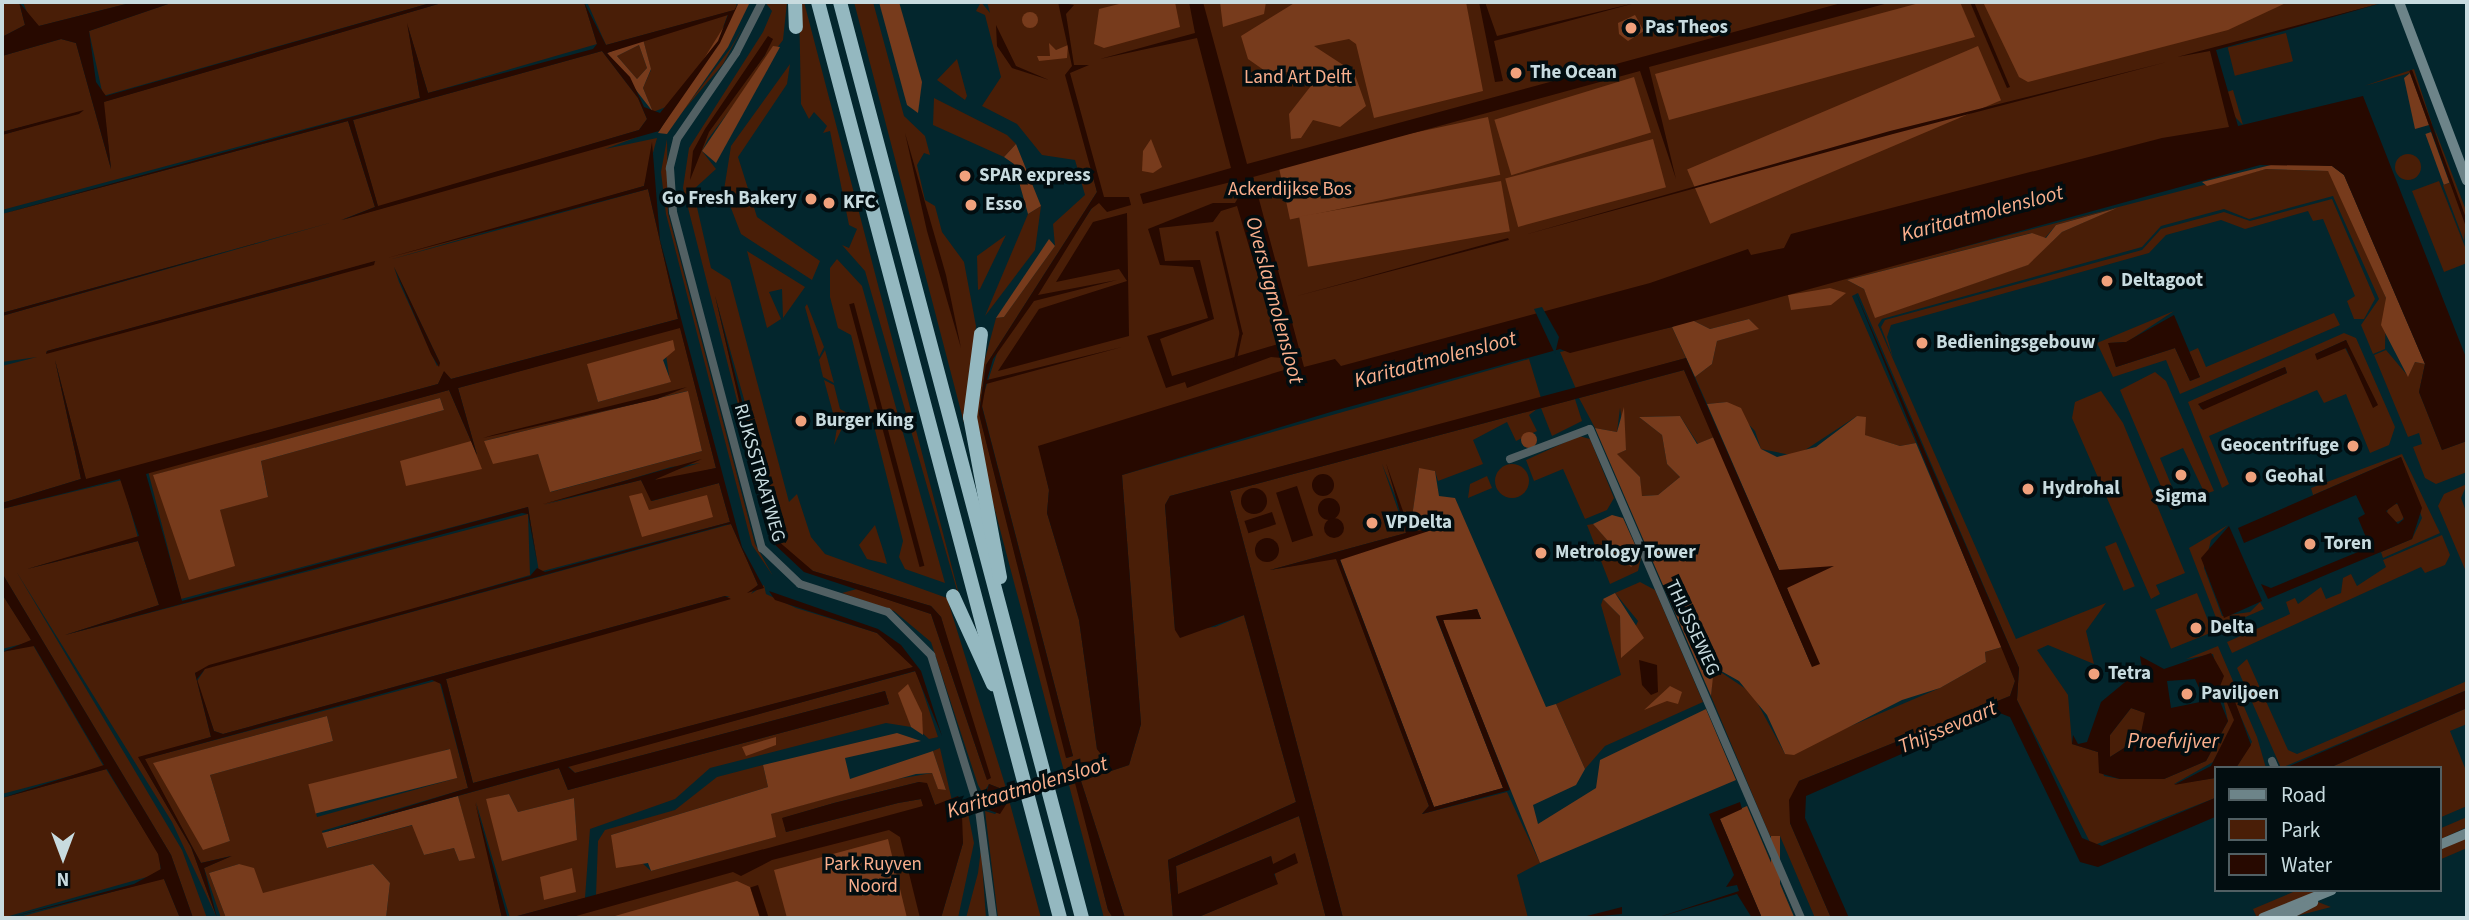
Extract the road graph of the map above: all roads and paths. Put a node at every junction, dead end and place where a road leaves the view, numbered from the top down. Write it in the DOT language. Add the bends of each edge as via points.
graph roads {
  1 [pos="762,2"];
  2 [pos="795,2"];
  3 [pos="818,2"];
  4 [pos="840,2"];
  5 [pos="2399,2"];
  6 [pos="796,27"];
  7 [pos="2467,181"];
  8 [pos="981,334"];
  9 [pos="1510,459"];
  10 [pos="953,597"];
  11 [pos="1005,627"];
  12 [pos="1002,699"];
  13 [pos="2467,833"];
  14 [pos="2441,844"];
  15 [pos="2327,892"];
  16 [pos="993,918"];
  17 [pos="1060,918"];
  18 [pos="1082,918"];
  19 [pos="1801,918"];
  20 [pos="2263,918"];
  21 [pos="2282,918"];
  1 -- 16 [label="street, RIJKSSTRAATWEG" via="736,53 685,123 669,178 756,532 769,559 793,581 888,612 922,642 938,668 978,806"];
  2 -- 6 [label="highway"];
  3 -- 12 [label="highway"];
  4 -- 11 [label="highway"];
  5 -- 7 [label="street"];
  8 -- 11 [label="highway" via="970,417"];
  9 -- 19 [label="street, THIJSSEWEG" via="1590,429"];
  10 -- 12 [label="highway" via="966,638"];
  11 -- 18 [label="highway"];
  12 -- 17 [label="highway"];
  13 -- 14 [label="street"];
  15 -- 20 [label="street"];
  15 -- 21 [label="street"];
}
